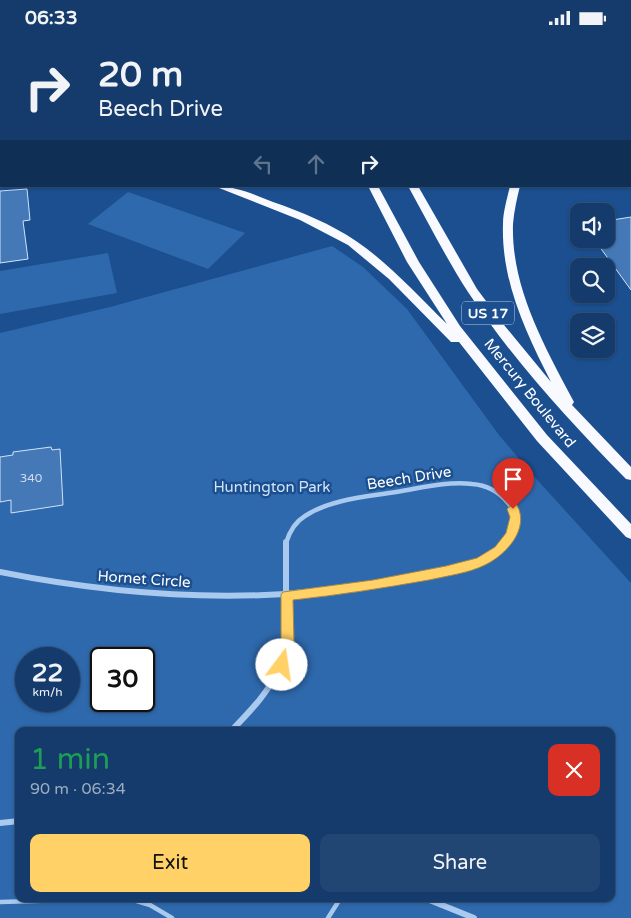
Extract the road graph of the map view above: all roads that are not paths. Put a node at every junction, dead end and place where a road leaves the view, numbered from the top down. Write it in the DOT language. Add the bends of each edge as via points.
graph roads {
  1 [pos="222,187"];
  2 [pos="374,187"];
  3 [pos="414,187"];
  4 [pos="515,187"];
  5 [pos="482,363"];
  6 [pos="582,426"];
  7 [pos="631,475"];
  8 [pos="631,533"];
  9 [pos="0,573"];
  10 [pos="287,595"];
  11 [pos="234,727"];
  12 [pos="15,821"];
  13 [pos="0,823"];
  14 [pos="0,902"];
  15 [pos="15,902"];
  16 [pos="140,902"];
  17 [pos="338,902"];
  18 [pos="435,902"];
  19 [pos="172,918"];
  20 [pos="328,918"];
  21 [pos="474,918"];
  1 -- 5 [label="highway" via="290,212 351,243 390,275"];
  2 -- 5 [label="highway, Mercury Boulevard / US 17" via="427,286"];
  3 -- 6 [label="highway, Mercury Boulevard / US 17" via="482,304"];
  4 -- 6 [label="highway" via="508,224 511,265 517,290 543,353"];
  5 -- 8 [label="highway, Mercury Boulevard / US 17" via="542,438"];
  6 -- 7 [label="highway, Mercury Boulevard / US 17"];
  9 -- 10 [label="street, Hornet Circle" via="79,587 186,596"];
  10 -- 10 [label="street, Beech Drive" via="373,585 480,562 499,551 511,535 516,517 504,498 488,487 474,483 424,487 323,506 301,518 291,529 285,544"];
  10 -- 11 [label="street, Beech Drive" via="287,641 282,665 270,688"];
  12 -- 13 [label="street"];
  14 -- 15 [label="lane"];
  16 -- 19 [label="lane"];
  17 -- 20 [label="lane"];
  18 -- 21 [label="street"];
}
